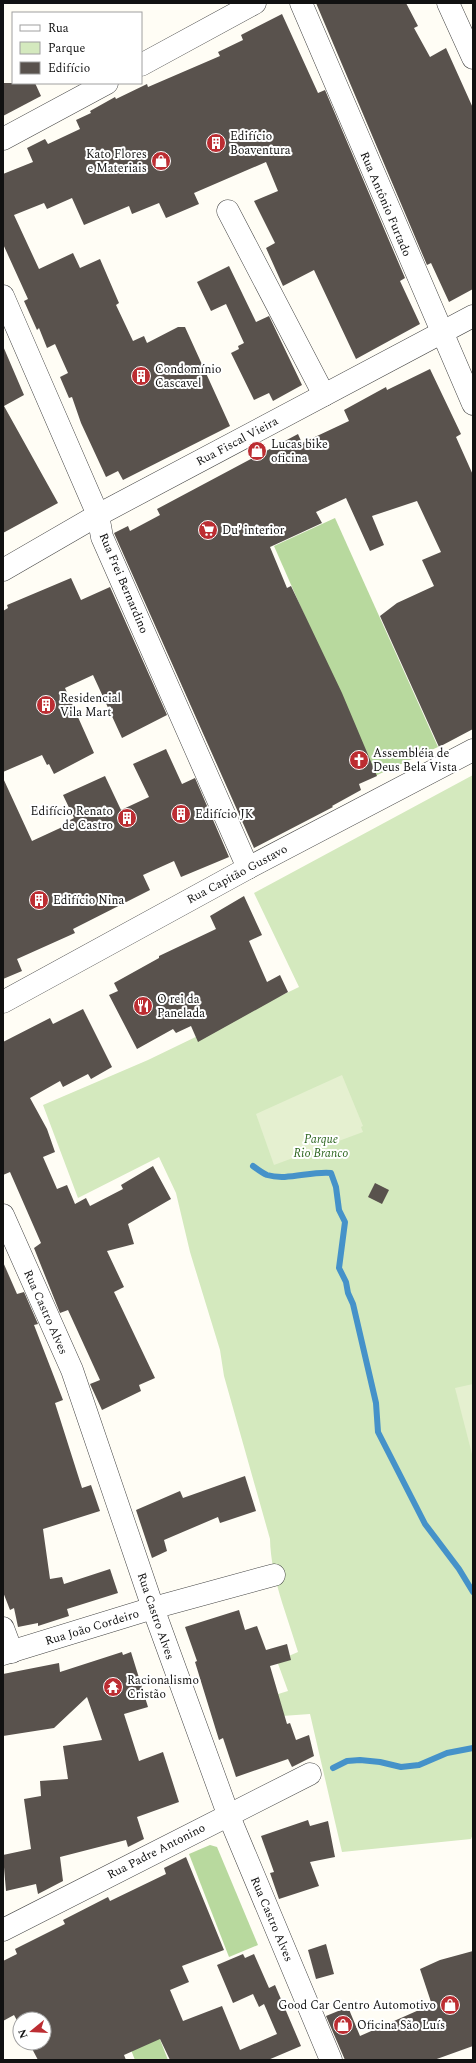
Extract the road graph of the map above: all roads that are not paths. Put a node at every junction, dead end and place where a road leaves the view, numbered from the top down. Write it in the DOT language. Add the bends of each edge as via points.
graph roads {
  1 [pos="255,3"];
  2 [pos="301,3"];
  3 [pos="448,3"];
  4 [pos="473,58"];
  5 [pos="142,63"];
  6 [pos="105,84"];
  7 [pos="3,139"];
  8 [pos="228,211"];
  9 [pos="3,296"];
  10 [pos="473,316"];
  11 [pos="441,332"];
  12 [pos="324,395"];
  13 [pos="473,404"];
  14 [pos="98,515"];
  15 [pos="3,570"];
  16 [pos="473,750"];
  17 [pos="248,868"];
  18 [pos="3,1002"];
  19 [pos="3,1215"];
  20 [pos="274,1575"];
  21 [pos="153,1608"];
  22 [pos="3,1628"];
  23 [pos="7,1653"];
  24 [pos="310,1774"];
  25 [pos="228,1814"];
  26 [pos="3,1930"];
  27 [pos="331,2060"];
  1 -- 5 [label="street"];
  2 -- 11 [label="street, Rua Antônio Furtado"];
  3 -- 4 [label="street"];
  6 -- 7 [label="street"];
  8 -- 12 [label="street"];
  9 -- 14 [label="street, Rua Frei Bernardino"];
  10 -- 11 [label="street, Rua Fiscal Vieira"];
  11 -- 12 [label="street, Rua Fiscal Vieira"];
  11 -- 13 [label="street, Rua Antônio Furtado"];
  12 -- 14 [label="street, Rua Fiscal Vieira"];
  14 -- 15 [label="street, Rua Fiscal Vieira"];
  14 -- 17 [label="street, Rua Frei Bernardino" via="102,537"];
  16 -- 17 [label="street, Rua Capitão Gustavo"];
  17 -- 18 [label="street, Rua Capitão Gustavo"];
  19 -- 21 [label="street, Rua Castro Alves" via="72,1370"];
  20 -- 21 [label="street, Rua João Cordeiro"];
  21 -- 23 [label="street, Rua João Cordeiro"];
  21 -- 25 [label="street, Rua Castro Alves"];
  22 -- 23 [label="street"];
  24 -- 25 [label="street, Rua Padre Antonino"];
  25 -- 26 [label="street, Rua Padre Antonino"];
  25 -- 27 [label="street, Rua Castro Alves"];
}
